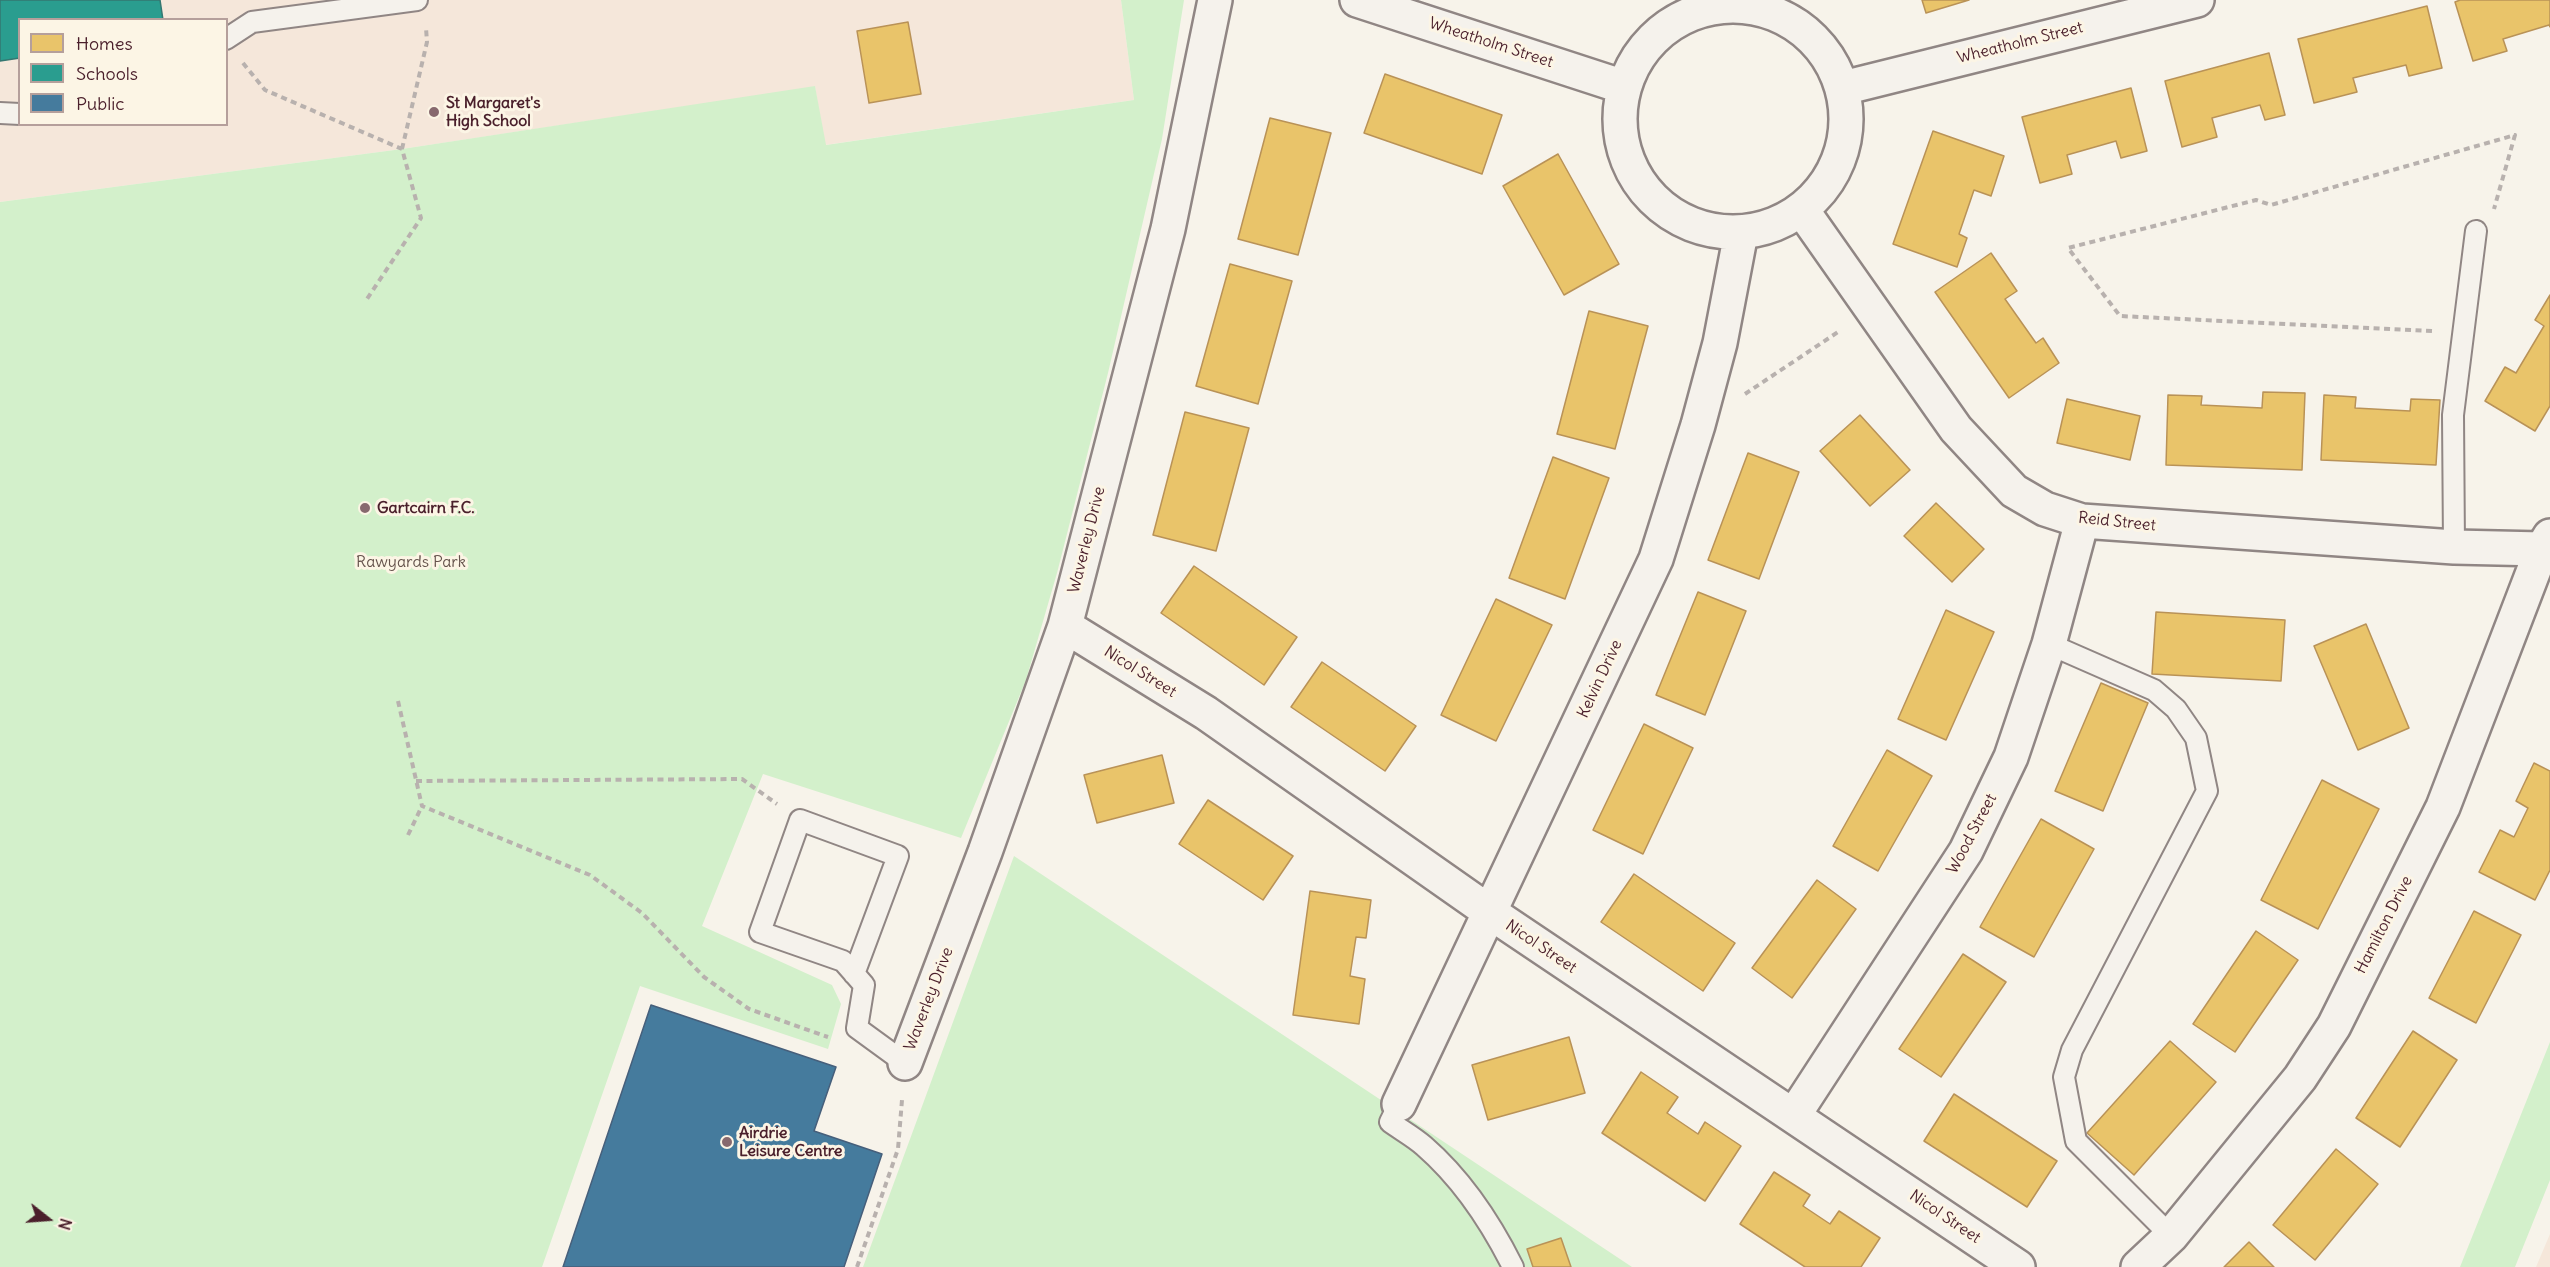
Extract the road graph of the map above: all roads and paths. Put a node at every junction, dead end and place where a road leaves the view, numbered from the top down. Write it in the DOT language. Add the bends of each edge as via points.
graph roads {
  1 [pos="417,0"];
  2 [pos="1215,0"];
  3 [pos="1357,0"];
  4 [pos="2197,0"];
  5 [pos="1731,2"];
  6 [pos="426,21"];
  7 [pos="228,38"];
  8 [pos="242,63"];
  9 [pos="1624,87"];
  10 [pos="1842,88"];
  11 [pos="0,113"];
  12 [pos="18,114"];
  13 [pos="402,149"];
  14 [pos="1802,210"];
  15 [pos="2476,231"];
  16 [pos="1742,233"];
  17 [pos="365,302"];
  18 [pos="1872,310"];
  19 [pos="2464,333"];
  20 [pos="1698,425"];
  21 [pos="2082,521"];
  22 [pos="2546,542"];
  23 [pos="2454,547"];
  24 [pos="1065,626"];
  25 [pos="2049,644"];
  26 [pos="398,701"];
  27 [pos="416,781"];
  28 [pos="422,806"];
  29 [pos="800,820"];
  30 [pos="408,834"];
  31 [pos="1491,913"];
  32 [pos="854,974"];
  33 [pos="839,1041"];
  34 [pos="905,1064"];
  35 [pos="1399,1104"];
  36 [pos="1794,1115"];
  37 [pos="2171,1236"];
  38 [pos="857,1267"];
  39 [pos="1513,1267"];
  40 [pos="2018,1267"];
  41 [pos="2138,1267"];
  1 -- 7 [label="lane" via="252,22"];
  2 -- 24 [label="street, Waverley Drive" via="1167,229"];
  3 -- 9 [label="street, Wheatholm Street"];
  4 -- 10 [label="street, Wheatholm Street"];
  5 -- 9 [label="street" via="1683,16 1651,40"];
  5 -- 10 [label="street" via="1770,11 1799,26 1825,52"];
  6 -- 13 [label="path" via="427,42"];
  8 -- 13 [label="path" via="265,90"];
  9 -- 16 [label="street" via="1619,127 1629,166 1641,186 1669,214 1705,230"];
  10 -- 14 [label="street" via="1846,136 1833,174"];
  11 -- 12 [label="lane"];
  13 -- 17 [label="path" via="421,218"];
  14 -- 16 [label="street" via="1780,223"];
  14 -- 18 [label="street, Reid Street"];
  15 -- 19 [label="lane"];
  15 -- 19 [label="path" via="2490,222 2515,135 2271,205 2256,200 2068,248 2120,316"];
  16 -- 20 [label="street, Kelvin Drive" via="1720,343"];
  18 -- 20 [label="path"];
  18 -- 21 [label="street, Reid Street" via="1956,429 2014,491 2045,509"];
  19 -- 23 [label="lane" via="2453,415"];
  20 -- 31 [label="street, Kelvin Drive" via="1656,559"];
  21 -- 23 [label="street, Reid Street"];
  21 -- 25 [label="street, Wood Street"];
  22 -- 23 [label="street, Reid Street"];
  22 -- 37 [label="street, Hamilton Drive" via="2443,807 2334,1026 2300,1077"];
  24 -- 31 [label="street, Nicol Street" via="1206,713"];
  24 -- 34 [label="street, Waverley Drive"];
  25 -- 36 [label="street, Wood Street" via="2011,758 1966,851"];
  25 -- 37 [label="lane" via="2154,690 2176,709 2196,738 2207,791 2072,1050 2064,1077 2076,1141"];
  26 -- 27 [label="path"];
  27 -- 28 [label="path"];
  27 -- 29 [label="path" via="742,779"];
  28 -- 30 [label="path"];
  28 -- 33 [label="path" via="590,875 642,913 704,977 749,1009"];
  29 -- 32 [label="lane" via="760,932 843,961"];
  29 -- 32 [label="lane" via="898,856"];
  31 -- 35 [label="street, Kelvin Drive"];
  31 -- 36 [label="street, Nicol Street"];
  32 -- 34 [label="lane" via="864,985 857,1029"];
  34 -- 38 [label="path" via="898,1149"];
  35 -- 39 [label="lane" via="1390,1122 1424,1146 1455,1178 1494,1231"];
  36 -- 40 [label="street, Nicol Street"];
  37 -- 41 [label="street, Hamilton Drive"];
}
